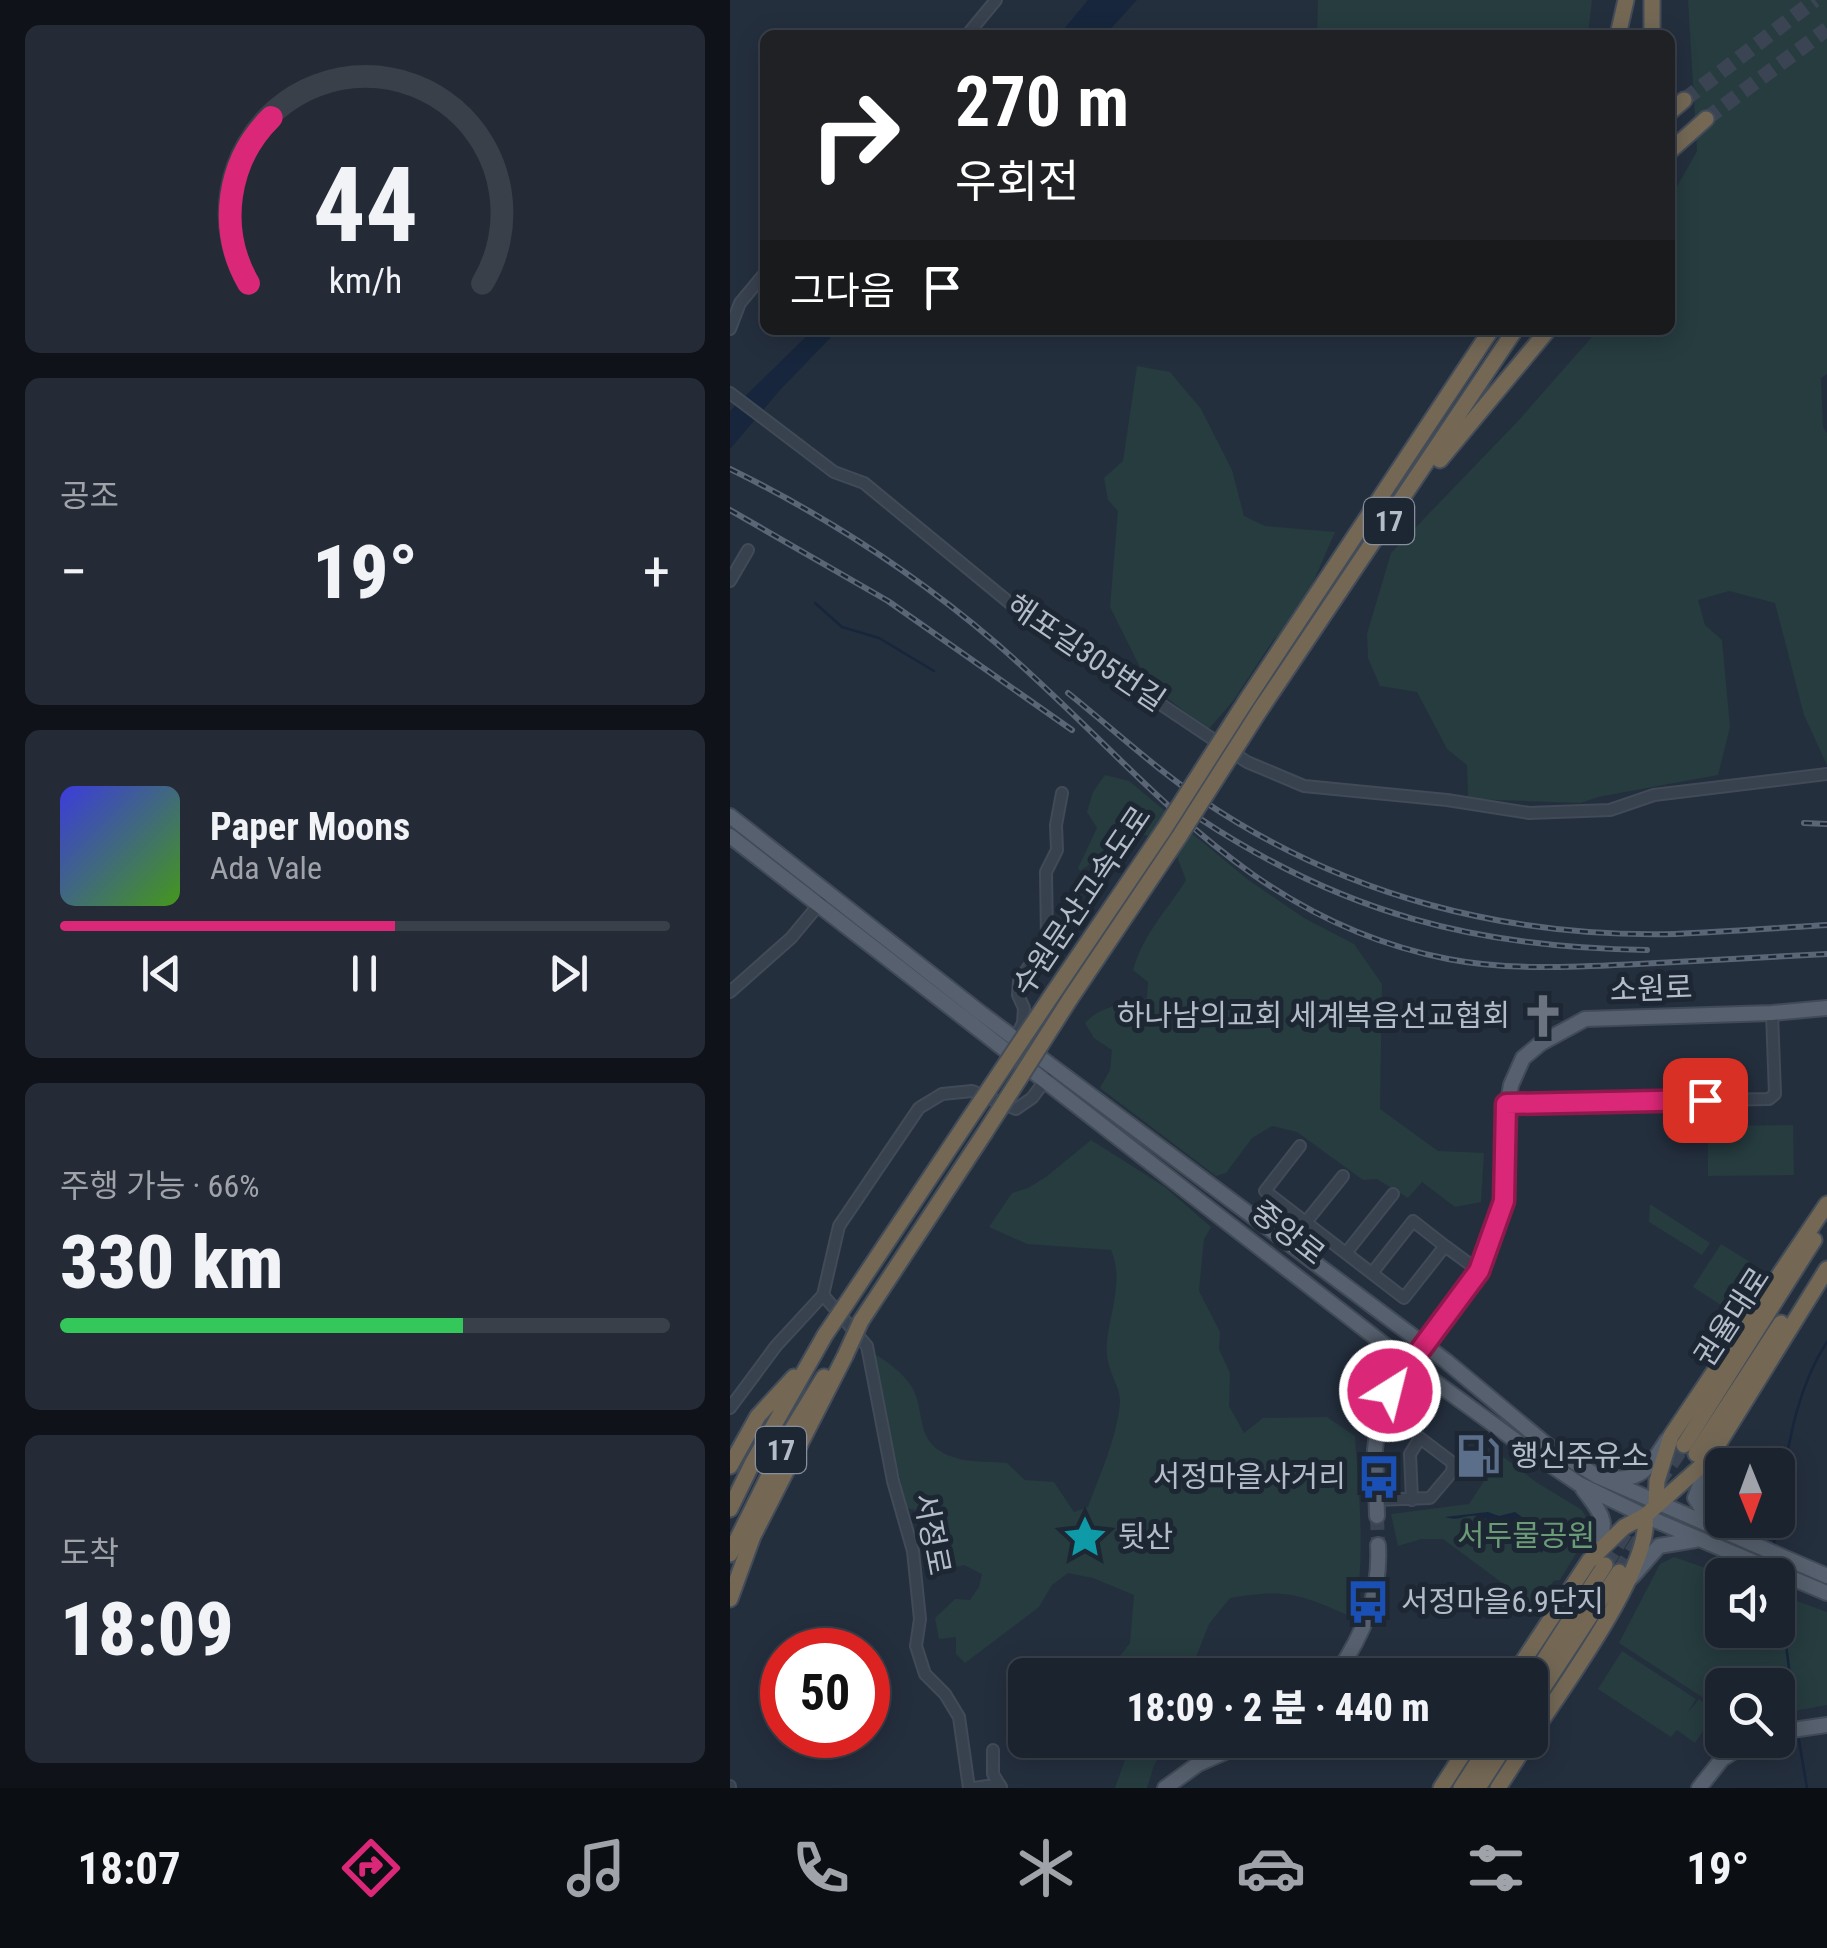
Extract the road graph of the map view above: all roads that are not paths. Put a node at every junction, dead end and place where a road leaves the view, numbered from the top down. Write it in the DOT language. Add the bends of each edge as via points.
graph roads {
  1 [pos="996,0"];
  2 [pos="1626,0"];
  3 [pos="1652,0"];
  4 [pos="971,30"];
  5 [pos="1619,30"];
  6 [pos="1652,30"];
  7 [pos="1684,100"];
  8 [pos="1675,108"];
  9 [pos="1706,118"];
  10 [pos="1675,147"];
  11 [pos="760,280"];
  12 [pos="730,330"];
  13 [pos="1488,335"];
  14 [pos="1512,335"];
  15 [pos="1544,335"];
  16 [pos="732,395"];
  17 [pos="1389,520"];
  18 [pos="748,550"];
  19 [pos="730,581"];
  20 [pos="1253,706"];
  21 [pos="1827,774"];
  22 [pos="1062,793"];
  23 [pos="730,816"];
  24 [pos="730,836"];
  25 [pos="824,899"];
  26 [pos="730,992"];
  27 [pos="1063,994"];
  28 [pos="1827,1008"];
  29 [pos="1772,1013"];
  30 [pos="1015,1039"];
  31 [pos="1054,1069"];
  32 [pos="1044,1082"];
  33 [pos="1506,1104"];
  34 [pos="1300,1146"];
  35 [pos="1343,1176"];
  36 [pos="1393,1194"];
  37 [pos="1827,1204"];
  38 [pos="1827,1220"];
  39 [pos="1306,1222"];
  40 [pos="1445,1246"];
  41 [pos="1827,1253"];
  42 [pos="1346,1254"];
  43 [pos="1827,1269"];
  44 [pos="1479,1271"];
  45 [pos="1372,1273"];
  46 [pos="823,1294"];
  47 [pos="1423,1346"];
  48 [pos="816,1351"];
  49 [pos="842,1353"];
  50 [pos="1411,1364"];
  51 [pos="730,1408"];
  52 [pos="1690,1448"];
  53 [pos="1666,1453"];
  54 [pos="730,1466"];
  55 [pos="1697,1472"];
  56 [pos="1598,1476"];
  57 [pos="1579,1484"];
  58 [pos="1375,1500"];
  59 [pos="1412,1500"];
  60 [pos="1656,1503"];
  61 [pos="730,1509"];
  62 [pos="1705,1513"];
  63 [pos="1377,1516"];
  64 [pos="1645,1516"];
  65 [pos="1705,1525"];
  66 [pos="1735,1538"];
  67 [pos="1696,1540"];
  68 [pos="1378,1546"];
  69 [pos="1604,1546"];
  70 [pos="730,1554"];
  71 [pos="1637,1560"];
  72 [pos="1611,1569"];
  73 [pos="1827,1576"];
  74 [pos="1827,1593"];
  75 [pos="730,1599"];
  76 [pos="1345,1658"];
  77 [pos="1530,1658"];
  78 [pos="1547,1658"];
  79 [pos="1548,1677"];
  80 [pos="1548,1700"];
  81 [pos="1823,1726"];
  82 [pos="1795,1730"];
  83 [pos="994,1750"];
  84 [pos="1212,1758"];
  85 [pos="1460,1758"];
  86 [pos="1480,1758"];
  87 [pos="1497,1758"];
  88 [pos="1517,1758"];
  89 [pos="1724,1758"];
  90 [pos="1000,1786"];
  91 [pos="972,1788"];
  92 [pos="1166,1788"];
  93 [pos="1441,1788"];
  94 [pos="1461,1788"];
  95 [pos="1478,1788"];
  96 [pos="1498,1788"];
  97 [pos="1699,1788"];
  1 -- 4 [label="street"];
  2 -- 5 [label="highway"];
  3 -- 6 [label="highway"];
  7 -- 8 [label="highway"];
  9 -- 10 [label="highway"];
  11 -- 12 [label="street" via="740,303"];
  13 -- 20 [label="highway, 수원문산고속도로 / 17"];
  14 -- 17 [label="highway, 수원문산고속도로 / 17"];
  15 -- 17 [label="highway, 수원문산고속도로 / 17"];
  16 -- 21 [label="street, 해포길305번길" via="834,472 864,483 1011,604 1248,762 1304,786 1529,813 1610,810 1654,794"];
  17 -- 20 [label="highway, 수원문산고속도로 / 17"];
  18 -- 19 [label="street"];
  20 -- 27 [label="highway, 수원문산고속도로 / 17, bridge"];
  22 -- 30 [label="street" via="1057,850 1046,872 1048,940 1019,981 1023,1023"];
  23 -- 25 [label="main road, 중앙로"];
  24 -- 25 [label="main road, 중앙로"];
  25 -- 26 [label="street"];
  25 -- 30 [label="main road, 중앙로"];
  25 -- 32 [label="main road, 중앙로"];
  27 -- 48 [label="highway, 수원문산고속도로 / 17, bridge" via="967,1122"];
  27 -- 49 [label="highway, 수원문산고속도로 / 17, bridge" via="984,1134"];
  28 -- 29 [label="main road, 소원로"];
  29 -- 33 [label="main road, 소원로" via="1585,1019 1523,1058"];
  29 -- 33 [label="street" via="1775,1094 1769,1099"];
  30 -- 31 [label="main road, 중앙로"];
  31 -- 32 [label="street"];
  31 -- 47 [label="main road, 중앙로"];
  32 -- 46 [label="street" via="1016,1109 972,1090 942,1094 919,1108 839,1226"];
  32 -- 50 [label="main road, 중앙로"];
  33 -- 44 [label="main road, 소원로" via="1504,1201"];
  34 -- 39 [label="street" via="1265,1190"];
  35 -- 39 [label="street"];
  36 -- 42 [label="street"];
  37 -- 52 [label="highway"];
  38 -- 52 [label="highway, 권율대로"];
  39 -- 42 [label="street"];
  40 -- 44 [label="street"];
  40 -- 45 [label="street" via="1413,1221"];
  40 -- 45 [label="street" via="1404,1298"];
  41 -- 52 [label="highway, 권율대로"];
  42 -- 45 [label="street"];
  43 -- 52 [label="highway"];
  44 -- 47 [label="main road, 소원로"];
  46 -- 51 [label="street"];
  46 -- 91 [label="street, 서정로" via="866,1346 913,1551 916,1646 924,1674 959,1717"];
  47 -- 50 [label="main road, 소원로"];
  47 -- 56 [label="main road, 중앙로" via="1548,1446"];
  48 -- 54 [label="highway" via="758,1416"];
  48 -- 61 [label="highway, 수원문산고속도로 / 17"];
  49 -- 70 [label="highway, 수원문산고속도로 / 17" via="791,1432"];
  49 -- 75 [label="highway" via="752,1536"];
  50 -- 57 [label="main road, 중앙로"];
  50 -- 58 [label="main road" via="1378,1416"];
  52 -- 53 [label="highway"];
  52 -- 55 [label="highway"];
  52 -- 56 [label="main road" via="1638,1476"];
  52 -- 62 [label="main road" via="1695,1498"];
  53 -- 55 [label="highway"];
  53 -- 60 [label="highway"];
  55 -- 60 [label="highway"];
  56 -- 60 [label="main road, 중앙로"];
  57 -- 64 [label="main road, 중앙로"];
  57 -- 72 [label="main road" via="1604,1518"];
  58 -- 59 [label="street"];
  58 -- 63 [label="main road"];
  59 -- 59 [label="street" via="1410,1454 1420,1438 1454,1468 1430,1498"];
  60 -- 64 [label="highway"];
  60 -- 65 [label="main road, 중앙로"];
  64 -- 67 [label="main road, 중앙로"];
  64 -- 69 [label="highway"];
  64 -- 71 [label="highway"];
  66 -- 73 [label="main road, 중앙로"];
  67 -- 72 [label="main road" via="1658,1546"];
  67 -- 74 [label="main road, 중앙로"];
  68 -- 76 [label="main road" via="1372,1609"];
  69 -- 71 [label="highway" via="1622,1547"];
  69 -- 72 [label="highway"];
  71 -- 72 [label="highway"];
  72 -- 77 [label="highway"];
  72 -- 78 [label="highway"];
  72 -- 79 [label="highway"];
  72 -- 80 [label="highway"];
  81 -- 82 [label="main road"];
  83 -- 90 [label="street, 서정로"];
  84 -- 92 [label="main road"];
  85 -- 93 [label="highway"];
  86 -- 94 [label="highway"];
  87 -- 95 [label="highway"];
  88 -- 96 [label="highway"];
  89 -- 97 [label="main road"];
  90 -- 91 [label="street, 서정로"];
}
